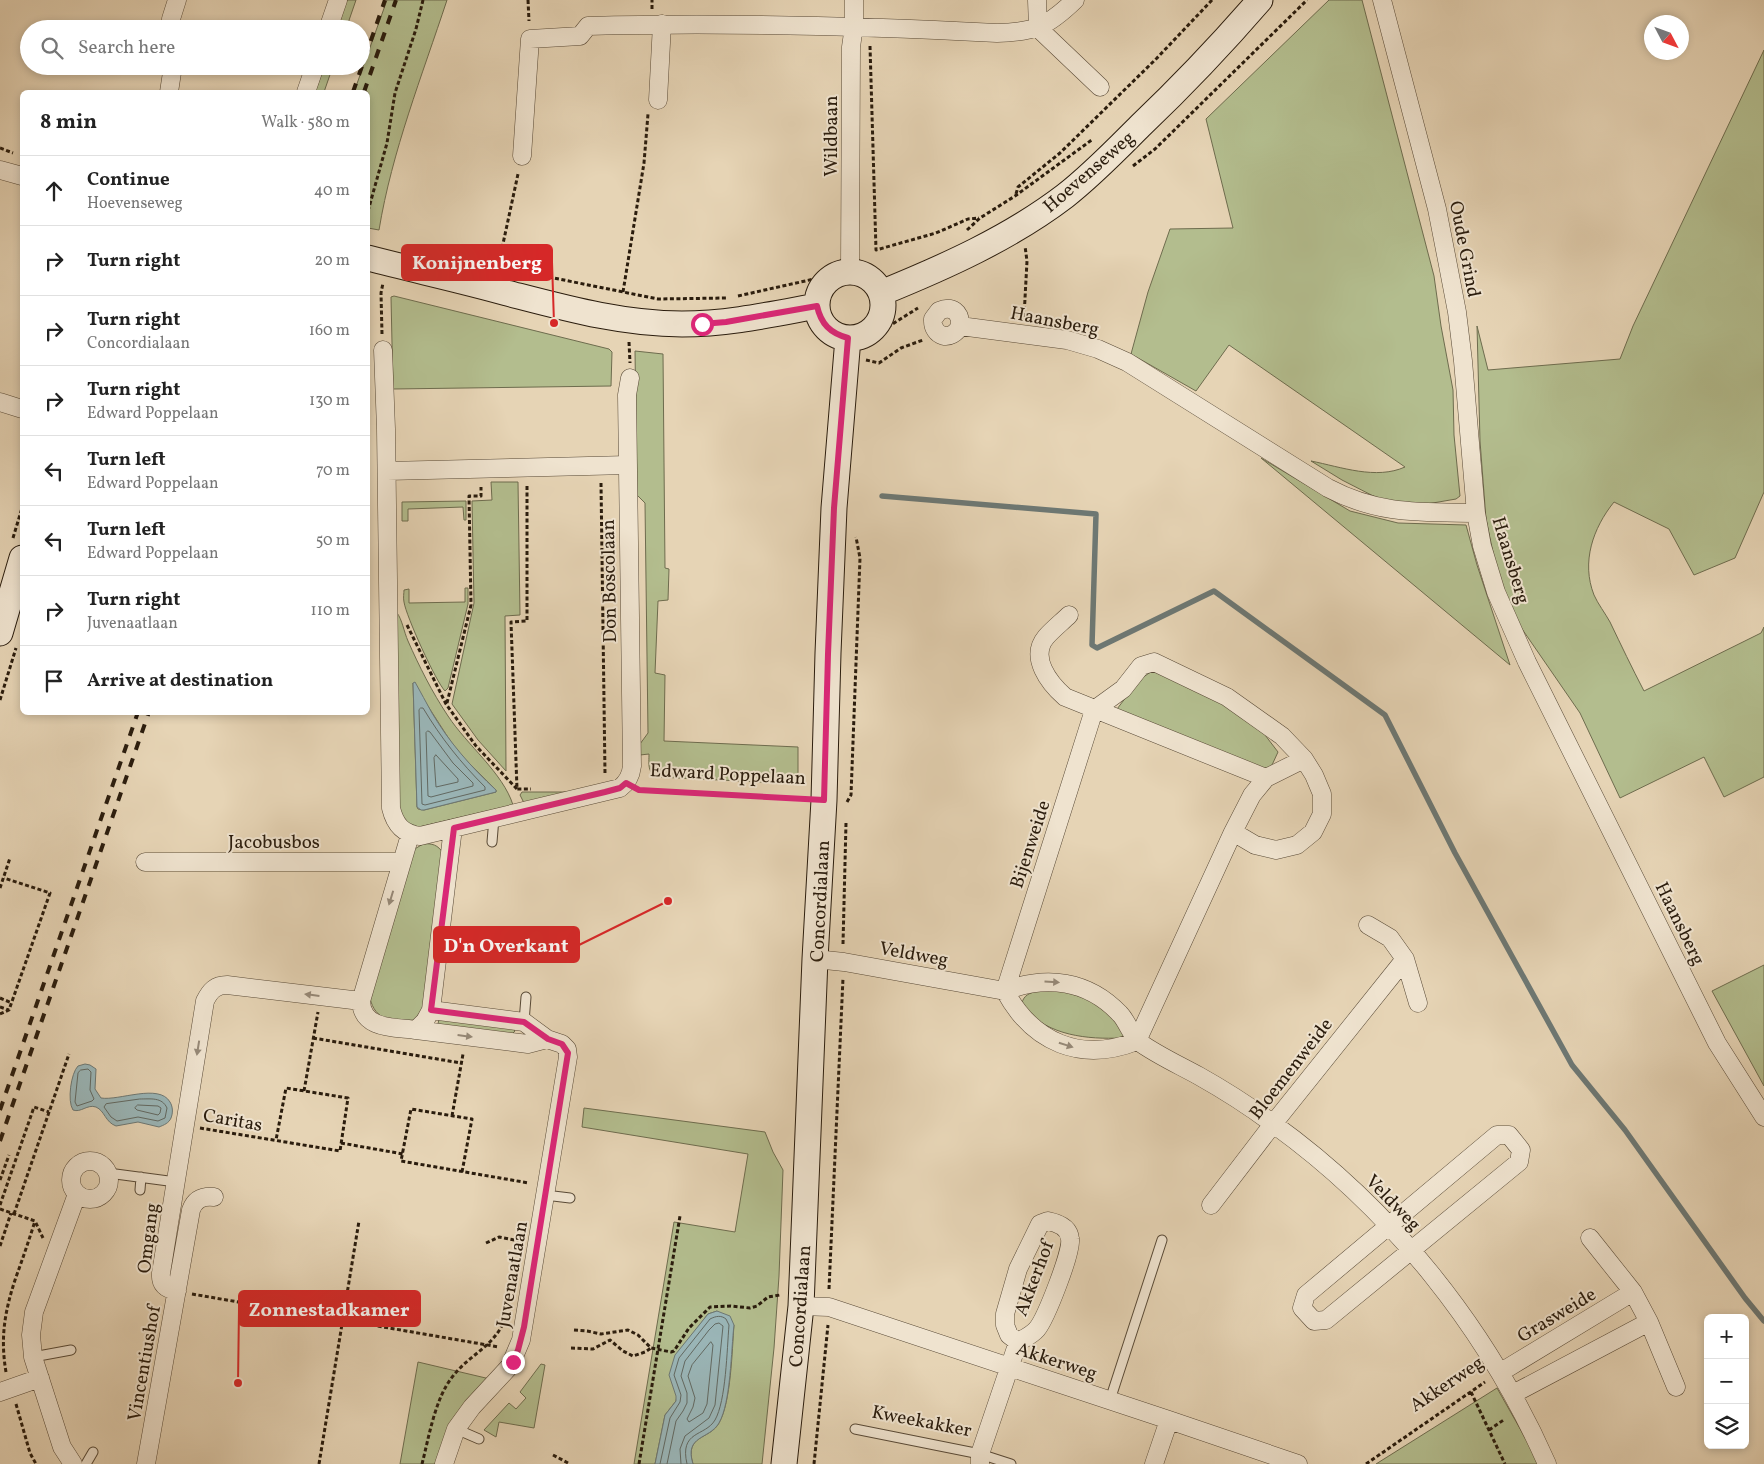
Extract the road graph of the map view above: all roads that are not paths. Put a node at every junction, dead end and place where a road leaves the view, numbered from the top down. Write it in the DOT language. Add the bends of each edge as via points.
graph roads {
  1 [pos="177,0"];
  2 [pos="338,0"];
  3 [pos="854,0"];
  4 [pos="1037,0"];
  5 [pos="1074,0"];
  6 [pos="1260,0"];
  7 [pos="1382,0"];
  8 [pos="171,20"];
  9 [pos="331,20"];
  10 [pos="662,24"];
  11 [pos="854,26"];
  12 [pos="1038,28"];
  13 [pos="172,75"];
  14 [pos="312,75"];
  15 [pos="1100,87"];
  16 [pos="169,90"];
  17 [pos="307,90"];
  18 [pos="658,100"];
  19 [pos="522,156"];
  20 [pos="0,170"];
  21 [pos="20,175"];
  22 [pos="378,261"];
  23 [pos="839,277"];
  24 [pos="881,293"];
  25 [pos="817,306"];
  26 [pos="960,326"];
  27 [pos="848,338"];
  28 [pos="383,350"];
  29 [pos="630,378"];
  30 [pos="0,402"];
  31 [pos="20,408"];
  32 [pos="628,465"];
  33 [pos="387,471"];
  34 [pos="1476,513"];
  35 [pos="20,570"];
  36 [pos="1069,615"];
  37 [pos="8,639"];
  38 [pos="1094,710"];
  39 [pos="1304,759"];
  40 [pos="1266,778"];
  41 [pos="626,783"];
  42 [pos="494,818"];
  43 [pos="454,828"];
  44 [pos="1233,832"];
  45 [pos="410,835"];
  46 [pos="492,842"];
  47 [pos="145,862"];
  48 [pos="402,862"];
  49 [pos="1368,925"];
  50 [pos="815,959"];
  51 [pos="1405,959"];
  52 [pos="1005,991"];
  53 [pos="526,997"];
  54 [pos="361,1001"];
  55 [pos="1418,1003"];
  56 [pos="431,1010"];
  57 [pos="524,1022"];
  58 [pos="416,1030"];
  59 [pos="1137,1041"];
  60 [pos="555,1042"];
  61 [pos="1764,1118"];
  62 [pos="1273,1124"];
  63 [pos="108,1173"];
  64 [pos="141,1178"];
  65 [pos="176,1182"];
  66 [pos="140,1190"];
  67 [pos="546,1190"];
  68 [pos="77,1194"];
  69 [pos="214,1197"];
  70 [pos="570,1198"];
  71 [pos="1210,1205"];
  72 [pos="1390,1225"];
  73 [pos="1590,1238"];
  74 [pos="1162,1240"];
  75 [pos="1411,1250"];
  76 [pos="177,1291"];
  77 [pos="1632,1292"];
  78 [pos="793,1300"];
  79 [pos="1649,1322"];
  80 [pos="1018,1342"];
  81 [pos="71,1350"];
  82 [pos="33,1357"];
  83 [pos="1010,1367"];
  84 [pos="1501,1372"];
  85 [pos="40,1378"];
  86 [pos="1676,1387"];
  87 [pos="0,1392"];
  88 [pos="1513,1394"];
  89 [pos="1110,1400"];
  90 [pos="1169,1420"];
  91 [pos="456,1429"];
  92 [pos="855,1429"];
  93 [pos="479,1439"];
  94 [pos="93,1452"];
  95 [pos="980,1459"];
  96 [pos="73,1464"];
  97 [pos="86,1464"];
  98 [pos="146,1464"];
  99 [pos="444,1464"];
  100 [pos="784,1464"];
  101 [pos="1011,1464"];
  102 [pos="1154,1464"];
  103 [pos="1298,1464"];
  104 [pos="1547,1464"];
  1 -- 8 [label="street"];
  2 -- 9 [label="street"];
  3 -- 11 [label="street, Wildbaan"];
  4 -- 12 [label="street"];
  5 -- 12 [label="street" via="1058,16"];
  6 -- 24 [label="main road, Hoevenseweg" via="1159,108 1065,196 960,260"];
  7 -- 34 [label="street, Oude Grind" via="1447,260 1463,361"];
  10 -- 11 [label="street"];
  10 -- 18 [label="street"];
  10 -- 19 [label="street" via="588,26 580,36 530,39"];
  11 -- 12 [label="street" via="997,33"];
  11 -- 23 [label="street, Wildbaan"];
  12 -- 15 [label="street"];
  13 -- 16 [label="street"];
  14 -- 17 [label="street"];
  20 -- 21 [label="street"];
  22 -- 25 [label="main road" via="568,309 644,323 726,322"];
  23 -- 24 [label="main road" via="857,273 874,282"];
  23 -- 25 [label="main road" via="820,292"];
  24 -- 27 [label="main road" via="882,315 877,325 859,337"];
  25 -- 27 [label="main road" via="827,328"];
  26 -- 26 [label="street, Haansberg" via="957,313 950,308 942,309 933,323 941,334 952,335"];
  26 -- 34 [label="street, Haansberg" via="1067,340 1098,349 1127,362 1328,488 1360,503 1391,510"];
  27 -- 50 [label="main road, Concordialaan" via="834,508 828,654 836,800"];
  28 -- 33 [label="street"];
  29 -- 32 [label="street, Don Boscolaan" via="627,395"];
  30 -- 31 [label="street"];
  32 -- 33 [label="street"];
  32 -- 41 [label="street, Don Boscolaan" via="632,766"];
  33 -- 45 [label="street" via="391,808 401,829"];
  34 -- 61 [label="street, Haansberg" via="1496,592 1514,634 1717,1043"];
  35 -- 37 [label="main road"];
  36 -- 38 [label="street" via="1045,638 1039,654 1041,666 1064,697"];
  38 -- 39 [label="street" via="1123,689 1141,666 1154,662 1228,697 1282,736"];
  38 -- 40 [label="street"];
  38 -- 52 [label="street, Bijenweide"];
  39 -- 40 [label="street"];
  39 -- 44 [label="street" via="1322,794 1322,814 1313,832 1297,845 1276,850 1256,845"];
  40 -- 44 [label="street" via="1252,795"];
  41 -- 42 [label="street, Edward Poppelaan" via="605,792"];
  42 -- 43 [label="street, Edward Poppelaan"];
  42 -- 46 [label="lane"];
  43 -- 45 [label="street, Edward Poppelaan" via="420,836"];
  43 -- 56 [label="street"];
  44 -- 59 [label="street"];
  45 -- 48 [label="street"];
  47 -- 48 [label="street, Jacobusbos"];
  48 -- 54 [label="street, one-way"];
  49 -- 51 [label="street" via="1390,938"];
  50 -- 52 [label="street, Veldweg"];
  50 -- 78 [label="main road, Concordialaan"];
  51 -- 55 [label="street"];
  51 -- 62 [label="street, Bloemenweide"];
  52 -- 59 [label="street, one-way" via="1029,1024 1049,1039 1064,1045 1094,1050"];
  52 -- 59 [label="street, Veldweg, one-way" via="1020,985 1052,981 1084,988 1098,995 1121,1015"];
  53 -- 57 [label="lane"];
  54 -- 58 [label="street" via="363,1013 371,1022"];
  54 -- 65 [label="street, Omgang, one-way" via="226,985 214,988 206,1001"];
  56 -- 57 [label="street"];
  56 -- 58 [label="street" via="426,1021"];
  57 -- 60 [label="street"];
  58 -- 60 [label="street, one-way" via="528,1044"];
  59 -- 62 [label="street, Veldweg" via="1208,1081"];
  60 -- 67 [label="street, Juvenaatlaan" via="568,1053 568,1057"];
  62 -- 71 [label="street, Bloemenweide"];
  62 -- 72 [label="street, Veldweg" via="1334,1171"];
  63 -- 64 [label="lane"];
  63 -- 68 [label="street" via="108,1187 104,1193 91,1199"];
  63 -- 68 [label="street" via="97,1162 82,1162 72,1173 70,1181"];
  64 -- 65 [label="lane"];
  64 -- 66 [label="lane"];
  65 -- 76 [label="street, Omgang" via="160,1277 166,1289"];
  67 -- 70 [label="lane"];
  67 -- 91 [label="street, Juvenaatlaan" via="518,1350 506,1371"];
  68 -- 82 [label="street" via="34,1312"];
  69 -- 76 [label="street, Vincentiushof" via="200,1198 192,1208"];
  72 -- 75 [label="street, Veldweg"];
  72 -- 75 [label="street" via="1306,1295 1302,1308 1314,1321 1326,1320"];
  72 -- 75 [label="street" via="1497,1135 1509,1135 1521,1150 1519,1162"];
  73 -- 77 [label="street"];
  74 -- 89 [label="lane"];
  75 -- 84 [label="street, Veldweg"];
  76 -- 98 [label="street, Vincentiushof"];
  77 -- 79 [label="street"];
  77 -- 84 [label="street, Grasweide"];
  78 -- 83 [label="street, Akkerweg" via="828,1307"];
  78 -- 100 [label="main road, Concordialaan"];
  79 -- 86 [label="street"];
  79 -- 88 [label="street"];
  80 -- 80 [label="street, Akkerhof" via="1037,1329 1059,1281 1070,1237 1065,1227 1056,1223 1040,1224 1018,1269 1005,1325 1009,1335"];
  80 -- 83 [label="street, Akkerhof"];
  81 -- 82 [label="lane"];
  82 -- 85 [label="street"];
  83 -- 89 [label="street, Akkerweg"];
  83 -- 95 [label="street, Kweekakker"];
  84 -- 88 [label="street, Veldweg"];
  85 -- 87 [label="street"];
  85 -- 96 [label="street" via="62,1448"];
  88 -- 104 [label="street, Veldweg"];
  89 -- 90 [label="street, Akkerweg"];
  90 -- 102 [label="street"];
  90 -- 103 [label="street, Akkerweg"];
  91 -- 93 [label="lane"];
  91 -- 99 [label="street, Juvenaatlaan"];
  92 -- 95 [label="lane, Kweekakker"];
  94 -- 97 [label="lane"];
  95 -- 101 [label="lane, Kweekakker"];
}
